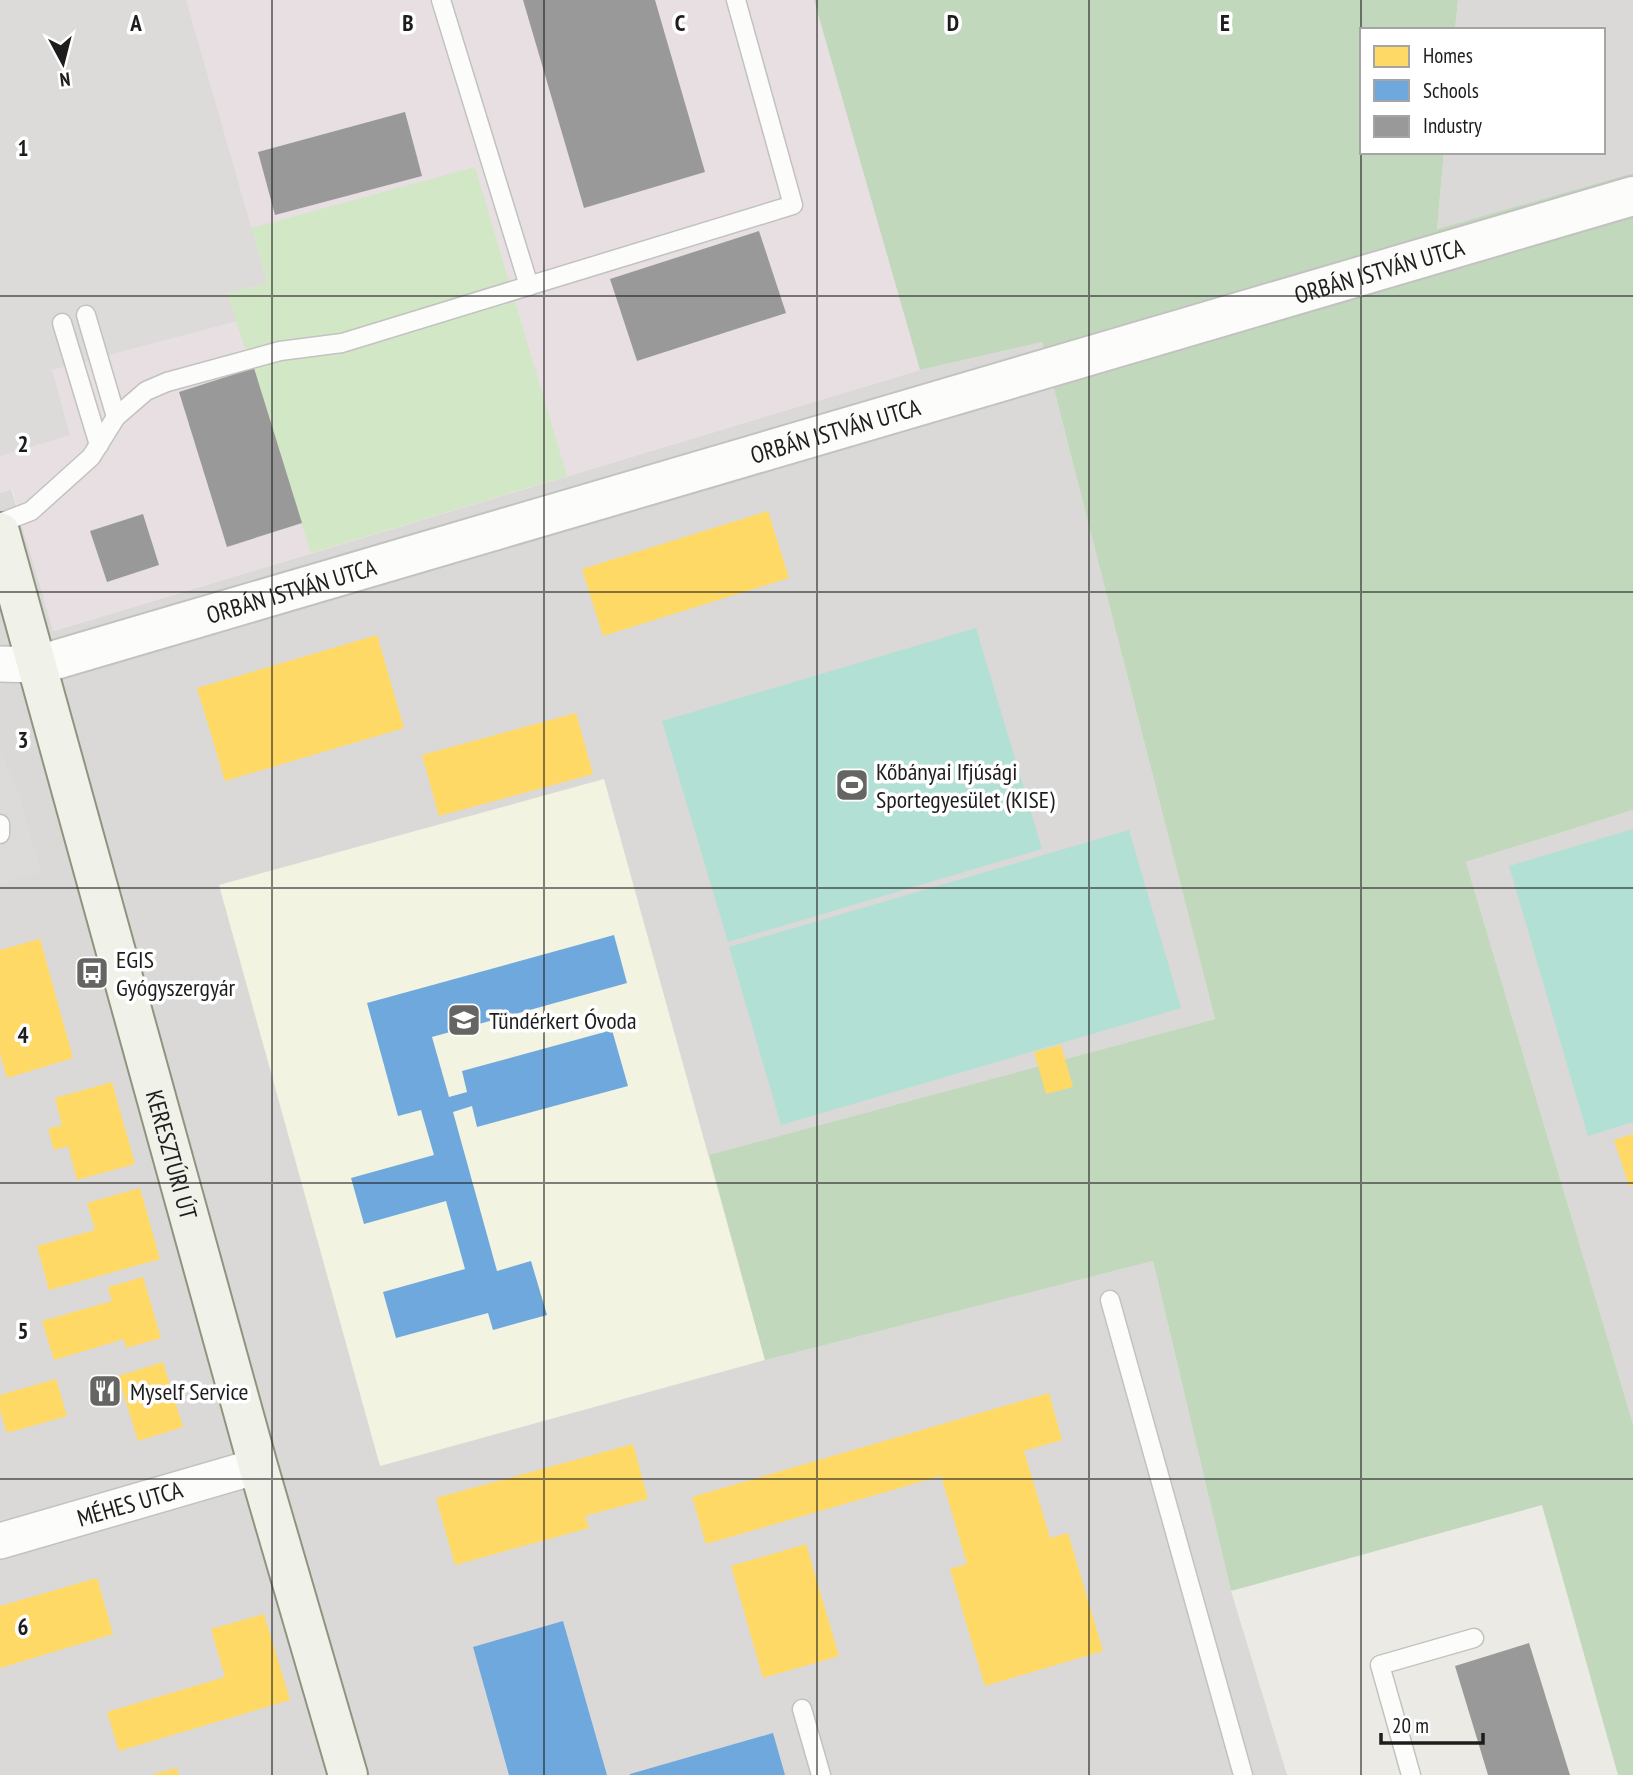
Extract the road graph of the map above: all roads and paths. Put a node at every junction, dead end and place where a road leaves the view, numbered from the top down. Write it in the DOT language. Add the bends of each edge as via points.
graph roads {
  1 [pos="441,0"];
  2 [pos="736,0"];
  3 [pos="1633,196"];
  4 [pos="529,286"];
  5 [pos="86,315"];
  6 [pos="62,323"];
  7 [pos="116,417"];
  8 [pos="99,445"];
  9 [pos="0,523"];
  10 [pos="0,532"];
  11 [pos="0,664"];
  12 [pos="38,665"];
  13 [pos="0,824"];
  14 [pos="0,834"];
  15 [pos="1110,1300"];
  16 [pos="258,1466"];
  17 [pos="0,1541"];
  18 [pos="1474,1638"];
  19 [pos="802,1709"];
  20 [pos="348,1775"];
  21 [pos="821,1775"];
  22 [pos="1243,1775"];
  23 [pos="1412,1775"];
  1 -- 4 [label="lane"];
  2 -- 4 [label="lane" via="793,205"];
  3 -- 12 [label="street, ORBÁN ISTVÁN UTCA"];
  4 -- 7 [label="lane" via="342,343 280,351 167,382 146,391"];
  5 -- 7 [label="lane"];
  6 -- 8 [label="lane"];
  7 -- 8 [label="lane"];
  8 -- 9 [label="lane" via="31,511"];
  10 -- 12 [label="main road, KERESZTÚRI ÚT"];
  11 -- 12 [label="street"];
  12 -- 16 [label="main road, KERESZTÚRI ÚT"];
  13 -- 14 [label="lane"];
  15 -- 22 [label="lane"];
  16 -- 17 [label="street, MÉHES UTCA"];
  16 -- 20 [label="main road, KERESZTÚRI ÚT"];
  18 -- 23 [label="lane" via="1380,1665"];
  19 -- 21 [label="lane"];
}
